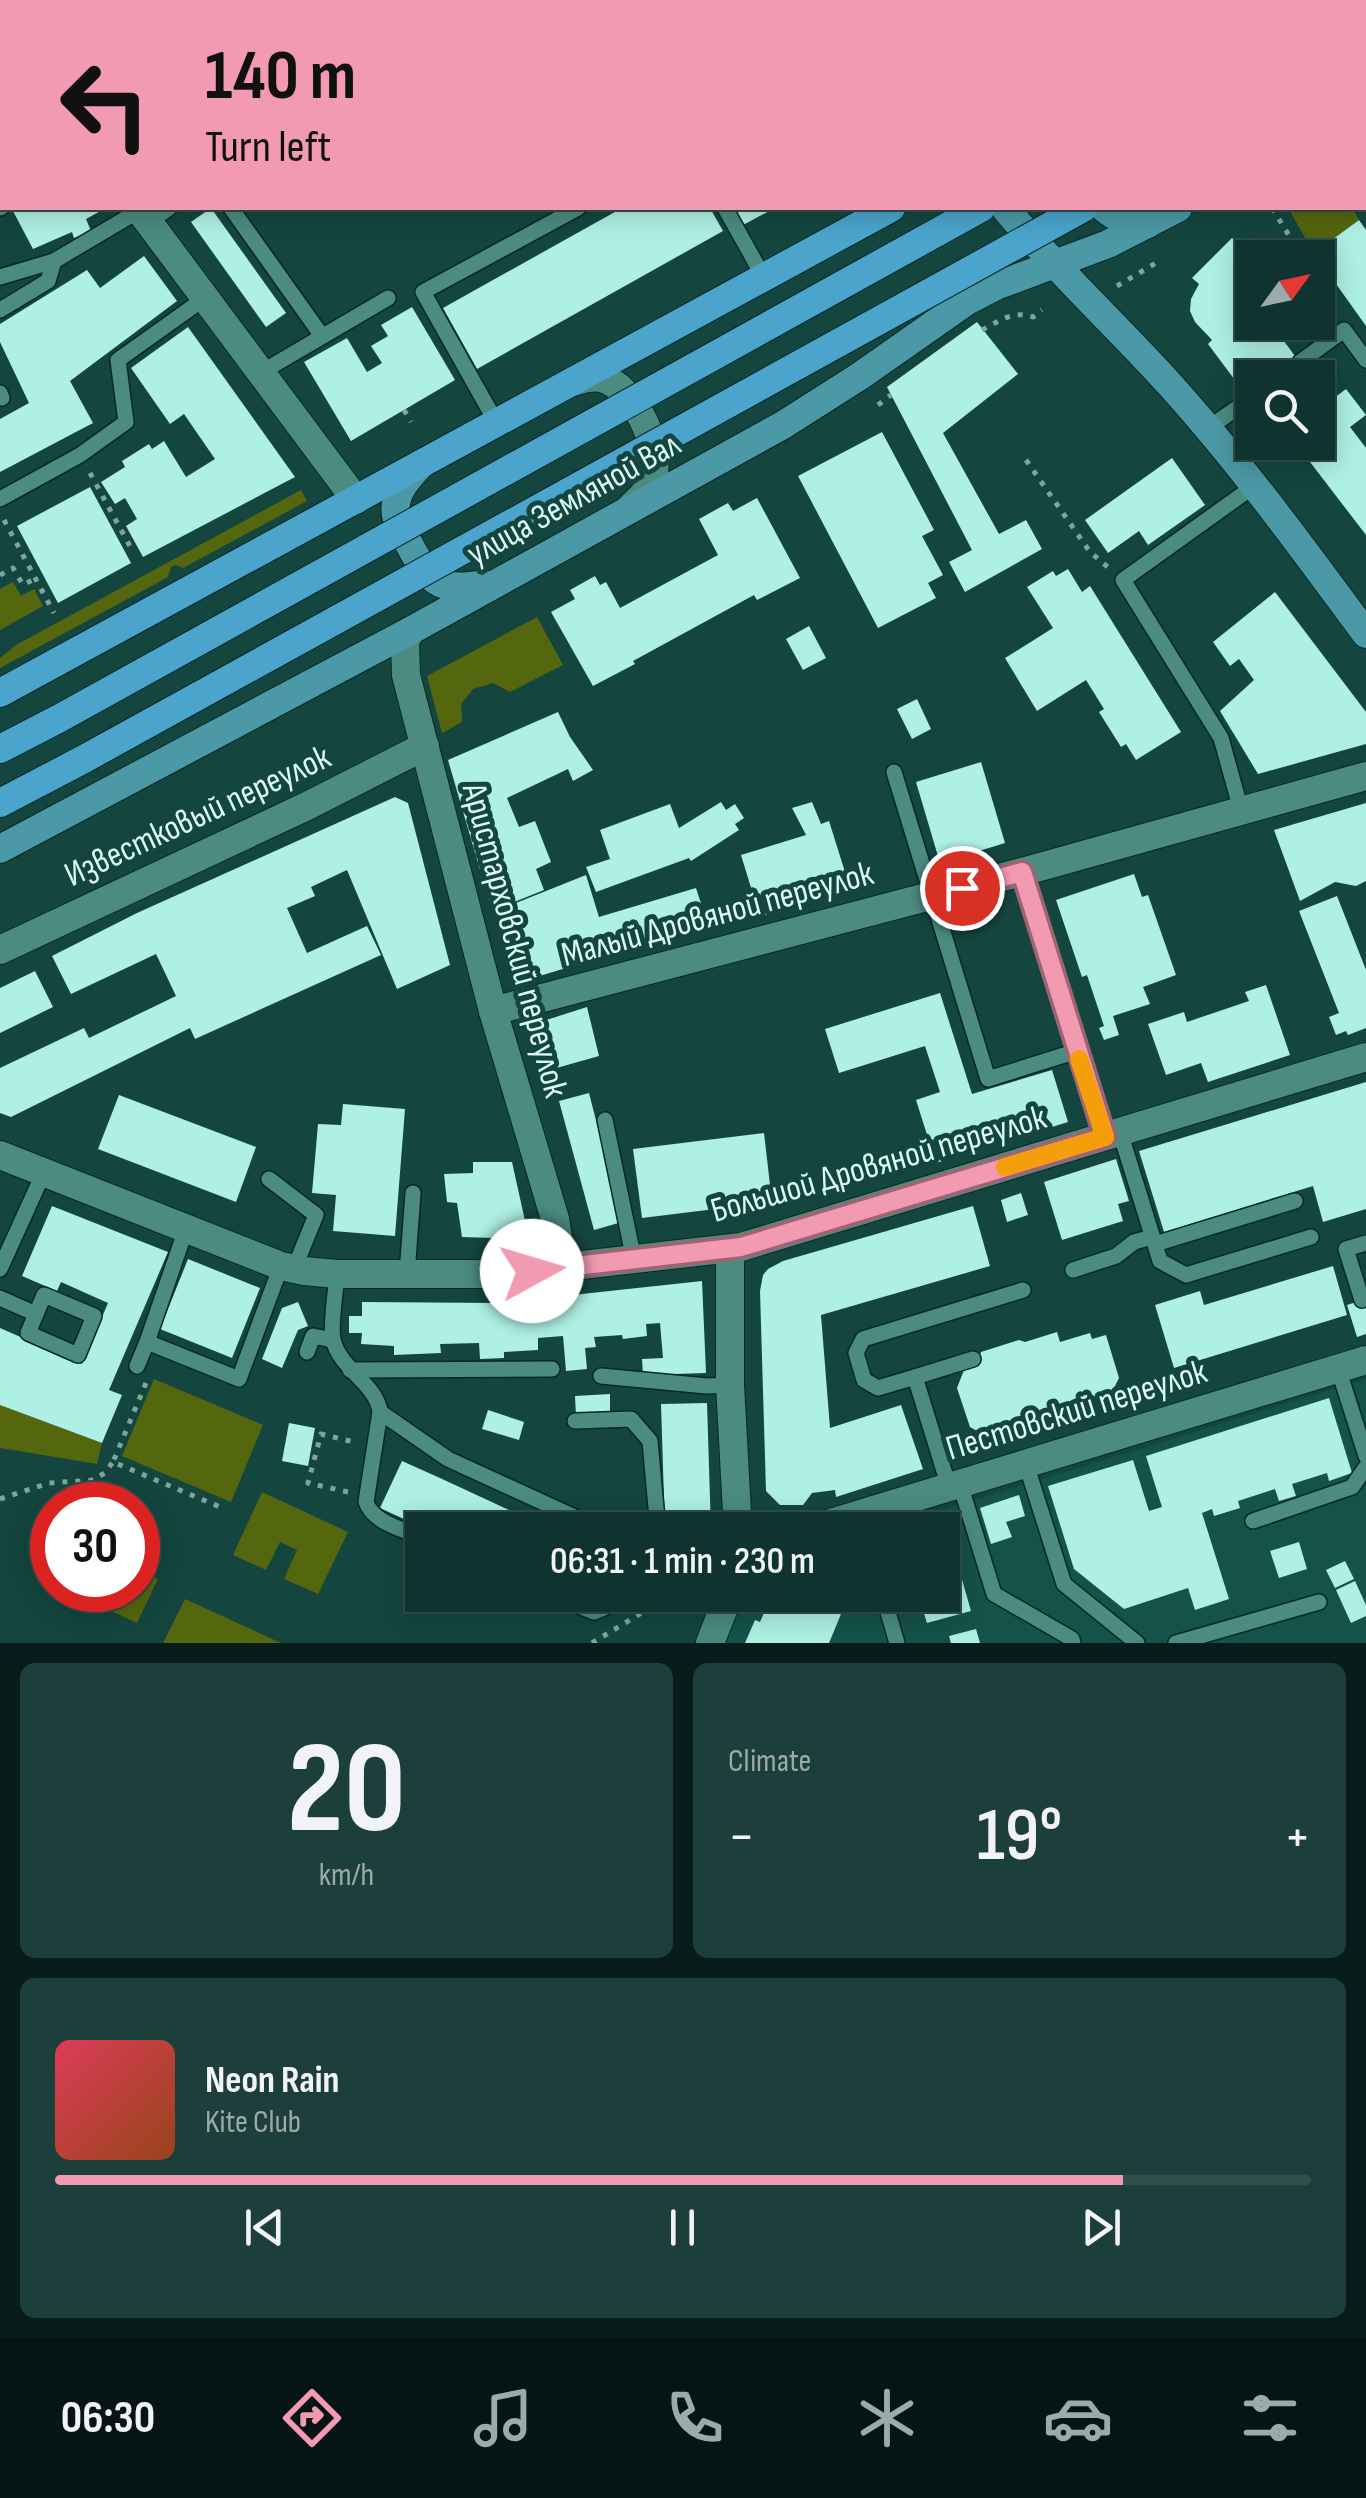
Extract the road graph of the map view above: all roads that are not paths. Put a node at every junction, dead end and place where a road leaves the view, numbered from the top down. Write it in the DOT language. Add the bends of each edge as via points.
graph roads {
  1 [pos="232,210"];
  2 [pos="574,210"];
  3 [pos="726,210"];
  4 [pos="887,210"];
  5 [pos="976,210"];
  6 [pos="1007,210"];
  7 [pos="1079,210"];
  8 [pos="1106,210"];
  9 [pos="1174,210"];
  10 [pos="149,212"];
  11 [pos="1148,224"];
  12 [pos="54,261"];
  13 [pos="1055,264"];
  14 [pos="764,276"];
  15 [pos="0,281"];
  16 [pos="205,298"];
  17 [pos="388,298"];
  18 [pos="0,310"];
  19 [pos="322,336"];
  20 [pos="1303,360"];
  21 [pos="1366,360"];
  22 [pos="260,372"];
  23 [pos="559,387"];
  24 [pos="1235,409"];
  25 [pos="496,422"];
  26 [pos="1207,429"];
  27 [pos="422,463"];
  28 [pos="1254,486"];
  29 [pos="0,500"];
  30 [pos="356,500"];
  31 [pos="625,512"];
  32 [pos="498,582"];
  33 [pos="1361,617"];
  34 [pos="410,631"];
  35 [pos="0,693"];
  36 [pos="425,746"];
  37 [pos="0,749"];
  38 [pos="894,772"];
  39 [pos="1366,776"];
  40 [pos="0,803"];
  41 [pos="1241,810"];
  42 [pos="0,849"];
  43 [pos="1022,872"];
  44 [pos="931,896"];
  45 [pos="0,950"];
  46 [pos="493,1012"];
  47 [pos="1077,1051"];
  48 [pos="1366,1057"];
  49 [pos="606,1120"];
  50 [pos="1112,1134"];
  51 [pos="0,1155"];
  52 [pos="44,1172"];
  53 [pos="269,1180"];
  54 [pos="414,1193"];
  55 [pos="1295,1201"];
  56 [pos="186,1228"];
  57 [pos="1310,1237"];
  58 [pos="1153,1240"];
  59 [pos="1366,1243"];
  60 [pos="730,1249"];
  61 [pos="634,1260"];
  62 [pos="288,1267"];
  63 [pos="0,1268"];
  64 [pos="563,1268"];
  65 [pos="1073,1270"];
  66 [pos="337,1274"];
  67 [pos="407,1274"];
  68 [pos="1024,1290"];
  69 [pos="0,1298"];
  70 [pos="1362,1300"];
  71 [pos="36,1314"];
  72 [pos="332,1340"];
  73 [pos="147,1342"];
  74 [pos="307,1352"];
  75 [pos="973,1359"];
  76 [pos="1366,1360"];
  77 [pos="137,1366"];
  78 [pos="1338,1368"];
  79 [pos="552,1369"];
  80 [pos="350,1370"];
  81 [pos="600,1376"];
  82 [pos="914,1377"];
  83 [pos="730,1384"];
  84 [pos="380,1412"];
  85 [pos="575,1421"];
  86 [pos="1366,1456"];
  87 [pos="1026,1464"];
  88 [pos="1366,1467"];
  89 [pos="954,1486"];
  90 [pos="564,1512"];
  91 [pos="656,1512"];
  92 [pos="737,1512"];
  93 [pos="883,1512"];
  94 [pos="1253,1520"];
  95 [pos="405,1530"];
  96 [pos="1319,1602"];
  97 [pos="719,1612"];
  98 [pos="888,1612"];
  99 [pos="710,1643"];
  100 [pos="897,1643"];
  101 [pos="1074,1643"];
  102 [pos="1137,1643"];
  103 [pos="1176,1643"];
  1 -- 19 [label="lane"];
  2 -- 25 [label="lane" via="423,292"];
  3 -- 14 [label="lane"];
  4 -- 14 [label="main road"];
  5 -- 37 [label="main road, улица Земляной Вал, bridge"];
  6 -- 13 [label="main road"];
  7 -- 40 [label="main road, улица Земляной Вал, bridge"];
  8 -- 11 [label="main road"];
  9 -- 11 [label="main road, улица Земляной Вал"];
  10 -- 12 [label="lane"];
  10 -- 16 [label="street"];
  11 -- 13 [label="main road, улица Земляной Вал"];
  12 -- 15 [label="lane"];
  12 -- 18 [label="lane" via="48,281"];
  13 -- 26 [label="main road"];
  13 -- 31 [label="main road, улица Земляной Вал" via="968,300 783,425"];
  14 -- 23 [label="main road"];
  16 -- 22 [label="street"];
  16 -- 29 [label="lane" via="118,360 126,422"];
  17 -- 19 [label="lane"];
  19 -- 22 [label="lane"];
  20 -- 21 [label="lane" via="1344,330"];
  22 -- 30 [label="street"];
  23 -- 25 [label="main road"];
  23 -- 31 [label="street" via="585,378 617,386 651,436 653,479"];
  24 -- 26 [label="lane"];
  25 -- 27 [label="main road"];
  26 -- 28 [label="main road"];
  27 -- 30 [label="main road"];
  27 -- 32 [label="main road" via="394,511 422,568 448,587"];
  28 -- 33 [label="main road"];
  28 -- 41 [label="lane" via="1123,580 1221,738"];
  30 -- 35 [label="main road"];
  31 -- 32 [label="main road, улица Земляной Вал"];
  32 -- 34 [label="main road, улица Земляной Вал"];
  34 -- 36 [label="street, Аристарховский переулок" via="406,675"];
  34 -- 42 [label="main road, улица Земляной Вал"];
  36 -- 45 [label="street, Известковый переулок"];
  36 -- 46 [label="street, Аристарховский переулок"];
  38 -- 44 [label="lane"];
  39 -- 41 [label="street, Малый Дровяной переулок"];
  41 -- 43 [label="street, Малый Дровяной переулок"];
  43 -- 44 [label="street, Малый Дровяной переулок"];
  43 -- 47 [label="lane"];
  44 -- 46 [label="street, Малый Дровяной переулок"];
  44 -- 47 [label="lane" via="988,1079"];
  46 -- 64 [label="street, Аристарховский переулок"];
  47 -- 50 [label="lane"];
  48 -- 50 [label="street, Большой Дровяной переулок"];
  49 -- 61 [label="lane"];
  50 -- 58 [label="lane"];
  50 -- 60 [label="street, Большой Дровяной переулок"];
  51 -- 52 [label="street, Большой Дровяной переулок"];
  52 -- 56 [label="street, Большой Дровяной переулок"];
  52 -- 63 [label="lane"];
  53 -- 62 [label="lane" via="316,1215"];
  54 -- 67 [label="lane"];
  55 -- 58 [label="lane"];
  56 -- 62 [label="street, Большой Дровяной переулок"];
  56 -- 73 [label="lane"];
  57 -- 58 [label="lane" via="1186,1274 1160,1261"];
  58 -- 65 [label="lane"];
  59 -- 70 [label="lane" via="1346,1248"];
  60 -- 61 [label="street, Большой Дровяной переулок"];
  60 -- 83 [label="street"];
  61 -- 64 [label="street, Большой Дровяной переулок"];
  62 -- 66 [label="street, Большой Дровяной переулок"];
  62 -- 73 [label="lane" via="239,1378"];
  64 -- 67 [label="street, Большой Дровяной переулок"];
  66 -- 67 [label="street, Большой Дровяной переулок"];
  66 -- 72 [label="lane"];
  68 -- 82 [label="lane" via="863,1339 856,1353 864,1380 878,1388"];
  69 -- 71 [label="lane"];
  71 -- 71 [label="lane" via="28,1333 78,1355 94,1316 44,1295"];
  72 -- 74 [label="lane" via="314,1336"];
  72 -- 80 [label="lane"];
  73 -- 77 [label="lane"];
  75 -- 82 [label="lane"];
  76 -- 78 [label="street, Пестовский переулок"];
  78 -- 86 [label="lane"];
  78 -- 87 [label="street, Пестовский переулок"];
  79 -- 80 [label="lane"];
  80 -- 84 [label="lane" via="379,1400"];
  81 -- 83 [label="lane"];
  82 -- 89 [label="lane"];
  83 -- 92 [label="street"];
  84 -- 90 [label="lane" via="448,1459"];
  84 -- 95 [label="lane" via="368,1508"];
  85 -- 91 [label="lane" via="631,1418 650,1441"];
  87 -- 89 [label="street, Пестовский переулок"];
  87 -- 102 [label="lane" via="1064,1584"];
  88 -- 94 [label="lane" via="1352,1487"];
  89 -- 93 [label="street, Пестовский переулок"];
  89 -- 101 [label="lane" via="994,1594"];
  96 -- 103 [label="lane"];
  97 -- 99 [label="street"];
  98 -- 100 [label="lane"];
}
